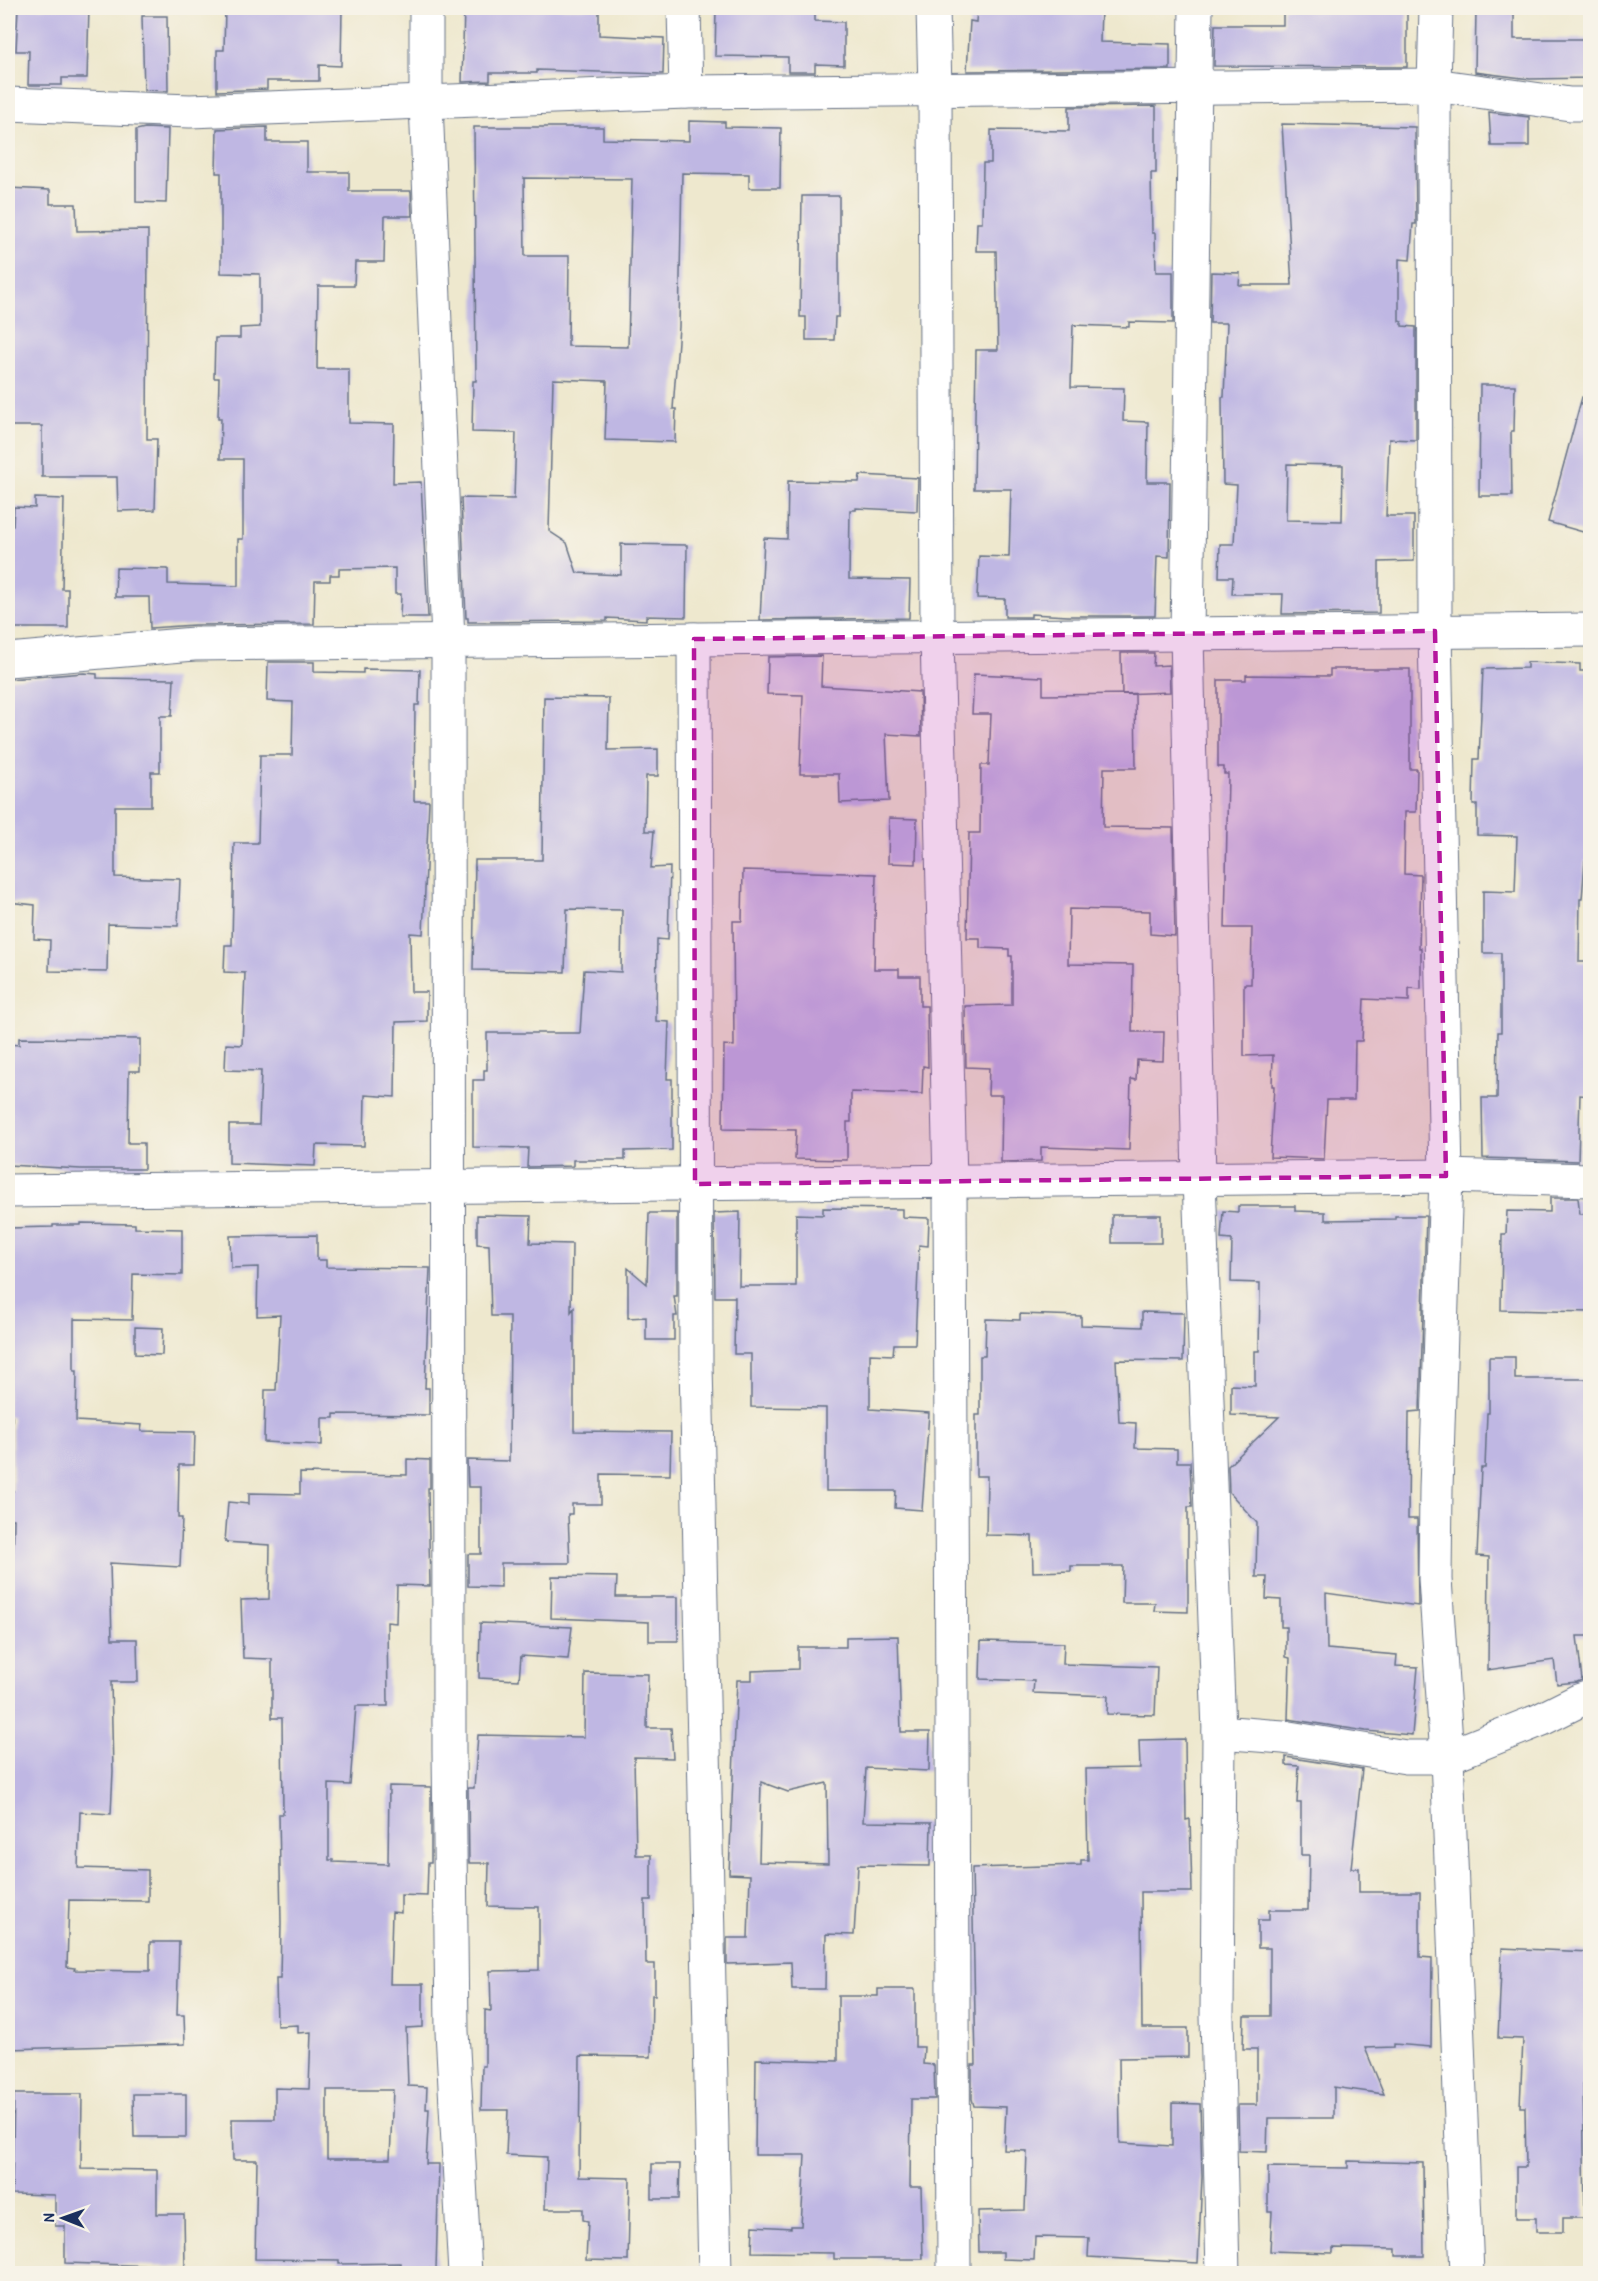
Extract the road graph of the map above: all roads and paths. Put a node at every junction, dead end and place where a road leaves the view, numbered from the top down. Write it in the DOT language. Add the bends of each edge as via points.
graph roads {
  1 [pos="426,8"];
  2 [pos="684,8"];
  3 [pos="933,8"];
  4 [pos="1196,8"];
  5 [pos="1436,8"];
  6 [pos="1434,85"];
  7 [pos="1193,87"];
  8 [pos="935,90"];
  9 [pos="686,93"];
  10 [pos="426,103"];
  11 [pos="8,104"];
  12 [pos="1590,104"];
  13 [pos="1590,630"];
  14 [pos="1435,631"];
  15 [pos="1187,634"];
  16 [pos="937,636"];
  17 [pos="694,639"];
  18 [pos="448,641"];
  19 [pos="8,660"];
  20 [pos="1446,1176"];
  21 [pos="1198,1179"];
  22 [pos="1590,1180"];
  23 [pos="950,1182"];
  24 [pos="695,1184"];
  25 [pos="447,1187"];
  26 [pos="8,1191"];
  27 [pos="1590,1697"];
  28 [pos="1219,1732"];
  29 [pos="1447,1757"];
  30 [pos="465,2274"];
  31 [pos="715,2274"];
  32 [pos="954,2274"];
  33 [pos="1223,2274"];
  34 [pos="1467,2274"];
  1 -- 10 [label="street"];
  2 -- 9 [label="street"];
  3 -- 8 [label="street"];
  4 -- 7 [label="street"];
  5 -- 6 [label="street"];
  6 -- 7 [label="street"];
  6 -- 12 [label="street"];
  6 -- 14 [label="street"];
  7 -- 8 [label="street"];
  7 -- 15 [label="street"];
  8 -- 9 [label="street"];
  8 -- 16 [label="street"];
  9 -- 10 [label="street"];
  10 -- 11 [label="street" via="190,111"];
  10 -- 18 [label="street"];
  13 -- 14 [label="street"];
  14 -- 15 [label="street"];
  14 -- 20 [label="street"];
  15 -- 16 [label="street"];
  15 -- 21 [label="street"];
  16 -- 17 [label="street"];
  16 -- 23 [label="street"];
  17 -- 18 [label="street"];
  17 -- 24 [label="street"];
  18 -- 19 [label="street" via="194,644"];
  18 -- 25 [label="street"];
  20 -- 21 [label="street"];
  20 -- 22 [label="street"];
  20 -- 29 [label="street" via="1436,1579"];
  21 -- 23 [label="street"];
  21 -- 28 [label="street"];
  23 -- 24 [label="street"];
  23 -- 32 [label="street"];
  24 -- 25 [label="street"];
  24 -- 31 [label="street"];
  25 -- 26 [label="street"];
  25 -- 30 [label="street" via="452,2031"];
  27 -- 29 [label="street"];
  28 -- 29 [label="street" via="1283,1737 1406,1756"];
  28 -- 33 [label="street" via="1217,2016"];
  29 -- 34 [label="street"];
}
